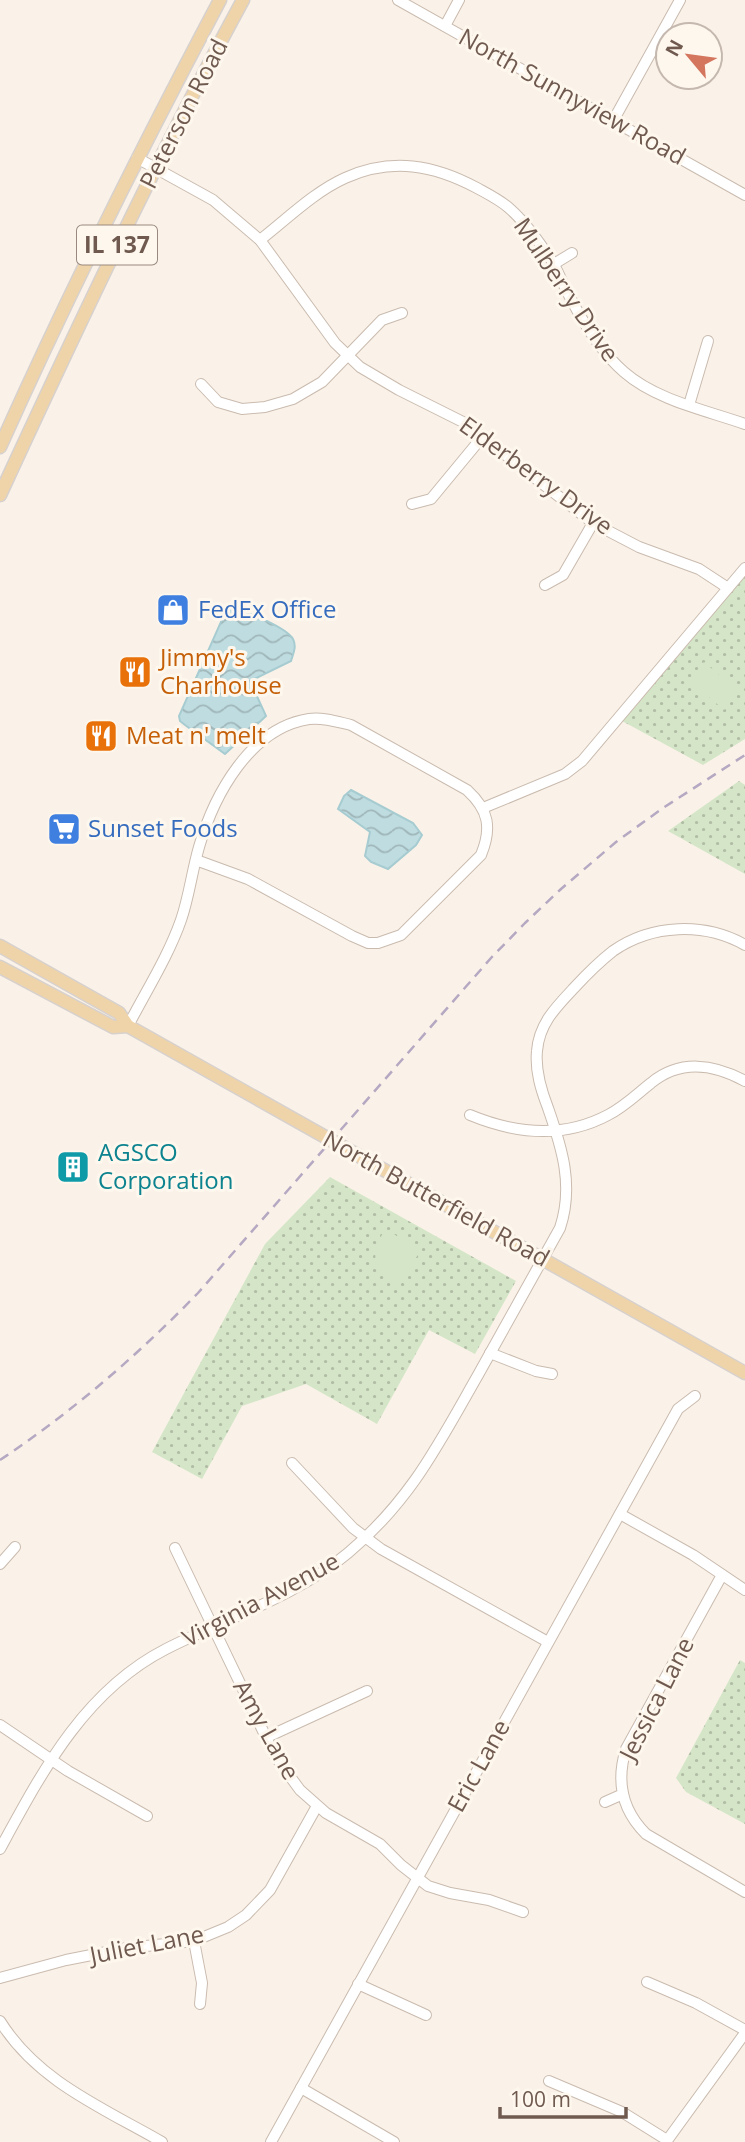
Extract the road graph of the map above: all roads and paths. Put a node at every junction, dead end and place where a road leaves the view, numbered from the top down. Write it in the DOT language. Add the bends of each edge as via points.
graph roads {
  1 [pos="220,0"];
  2 [pos="243,0"];
  3 [pos="398,0"];
  4 [pos="459,0"];
  5 [pos="680,0"];
  6 [pos="445,26"];
  7 [pos="613,121"];
  8 [pos="137,158"];
  9 [pos="155,168"];
  10 [pos="745,195"];
  11 [pos="260,240"];
  12 [pos="572,253"];
  13 [pos="554,264"];
  14 [pos="402,313"];
  15 [pos="708,341"];
  16 [pos="348,355"];
  17 [pos="201,384"];
  18 [pos="689,405"];
  19 [pos="745,424"];
  20 [pos="483,436"];
  21 [pos="0,447"];
  22 [pos="0,495"];
  23 [pos="412,504"];
  24 [pos="593,523"];
  25 [pos="745,568"];
  26 [pos="545,585"];
  27 [pos="728,588"];
  28 [pos="483,808"];
  29 [pos="196,860"];
  30 [pos="0,938"];
  31 [pos="745,945"];
  32 [pos="0,946"];
  33 [pos="0,967"];
  34 [pos="67,984"];
  35 [pos="128,1026"];
  36 [pos="745,1081"];
  37 [pos="470,1115"];
  38 [pos="556,1131"];
  39 [pos="543,1258"];
  40 [pos="491,1353"];
  41 [pos="745,1373"];
  42 [pos="552,1374"];
  43 [pos="695,1396"];
  44 [pos="292,1463"];
  45 [pos="620,1514"];
  46 [pos="365,1538"];
  47 [pos="15,1547"];
  48 [pos="175,1548"];
  49 [pos="0,1564"];
  50 [pos="722,1575"];
  51 [pos="745,1590"];
  52 [pos="213,1627"];
  53 [pos="548,1643"];
  54 [pos="368,1691"];
  55 [pos="0,1725"];
  56 [pos="265,1738"];
  57 [pos="50,1759"];
  58 [pos="622,1794"];
  59 [pos="606,1802"];
  60 [pos="317,1806"];
  61 [pos="147,1816"];
  62 [pos="0,1849"];
  63 [pos="417,1878"];
  64 [pos="745,1892"];
  65 [pos="523,1912"];
  66 [pos="194,1941"];
  67 [pos="0,1978"];
  68 [pos="648,1982"];
  69 [pos="358,1984"];
  70 [pos="200,2004"];
  71 [pos="426,2015"];
  72 [pos="0,2021"];
  73 [pos="745,2032"];
  74 [pos="549,2081"];
  75 [pos="301,2088"];
  76 [pos="666,2141"];
  77 [pos="162,2142"];
  78 [pos="271,2142"];
  79 [pos="394,2142"];
  1 -- 8 [label="main road, Peterson Road / IL 137"];
  2 -- 9 [label="main road, Peterson Road / IL 137"];
  3 -- 6 [label="street, North Sunnyview Road"];
  4 -- 6 [label="street"];
  5 -- 7 [label="street"];
  6 -- 7 [label="street, North Sunnyview Road"];
  7 -- 10 [label="street, North Sunnyview Road"];
  8 -- 9 [label="street"];
  8 -- 21 [label="main road, Peterson Road / IL 137"];
  9 -- 11 [label="street" via="214,201"];
  9 -- 22 [label="main road, Peterson Road / IL 137"];
  11 -- 13 [label="street, Mulberry Drive" via="346,177 412,166 440,171 508,206"];
  11 -- 16 [label="street"];
  12 -- 13 [label="street"];
  13 -- 18 [label="street, Mulberry Drive" via="609,358 643,385"];
  14 -- 16 [label="street" via="382,320"];
  15 -- 18 [label="street"];
  16 -- 17 [label="street" via="307,392 265,407 225,405"];
  16 -- 20 [label="street, Elderberry Drive" via="376,378"];
  18 -- 19 [label="street, Mulberry Drive"];
  20 -- 23 [label="street" via="431,499"];
  20 -- 24 [label="street, Elderberry Drive"];
  24 -- 26 [label="street" via="563,575"];
  24 -- 27 [label="street, Elderberry Drive" via="639,547 699,569"];
  25 -- 27 [label="street"];
  27 -- 28 [label="street" via="582,761 565,774"];
  28 -- 29 [label="street" via="488,830 481,855 401,935 378,943 352,936 248,878"];
  28 -- 29 [label="street" via="467,790 351,725 310,719 266,736 253,749 214,807"];
  29 -- 35 [label="street" via="174,937"];
  30 -- 34 [label="main road"];
  31 -- 38 [label="street, Virginia Avenue" via="718,933 667,930 631,941 596,966 555,1008 539,1037 537,1071"];
  32 -- 34 [label="main road, North Butterfield Road"];
  33 -- 35 [label="main road, North Butterfield Road" via="113,1027"];
  34 -- 35 [label="main road, North Butterfield Road" via="119,1013"];
  35 -- 39 [label="main road, North Butterfield Road"];
  36 -- 38 [label="street" via="713,1067 669,1071 607,1116"];
  37 -- 38 [label="street" via="517,1131"];
  38 -- 39 [label="street, Virginia Avenue" via="565,1160 566,1210"];
  39 -- 40 [label="street, Virginia Avenue"];
  39 -- 41 [label="main road, North Butterfield Road"];
  40 -- 42 [label="street"];
  40 -- 46 [label="street, Virginia Avenue" via="422,1473"];
  43 -- 45 [label="street, Eric Lane" via="678,1409"];
  44 -- 46 [label="street"];
  45 -- 50 [label="street"];
  45 -- 53 [label="street, Eric Lane"];
  46 -- 52 [label="street, Virginia Avenue" via="326,1569"];
  46 -- 53 [label="street"];
  47 -- 49 [label="street"];
  48 -- 52 [label="street, Amy Lane"];
  50 -- 51 [label="street"];
  50 -- 58 [label="street, Jessica Lane" via="626,1749 620,1773"];
  52 -- 56 [label="street, Amy Lane"];
  52 -- 57 [label="street, Virginia Avenue" via="131,1672 83,1716"];
  53 -- 63 [label="street, Eric Lane"];
  54 -- 56 [label="street"];
  55 -- 57 [label="street"];
  56 -- 60 [label="street, Amy Lane" via="287,1774"];
  57 -- 61 [label="street"];
  57 -- 62 [label="street, Virginia Avenue"];
  58 -- 59 [label="street"];
  58 -- 64 [label="street, Jessica Lane" via="646,1834"];
  60 -- 63 [label="street, Amy Lane" via="380,1844"];
  60 -- 66 [label="street, Juliet Lane" via="270,1890 228,1927"];
  63 -- 65 [label="street, Amy Lane" via="435,1889"];
  63 -- 69 [label="street, Eric Lane"];
  66 -- 67 [label="street, Juliet Lane" via="127,1948"];
  66 -- 70 [label="street" via="202,1983"];
  68 -- 73 [label="street"];
  69 -- 71 [label="street"];
  69 -- 75 [label="street, Eric Lane"];
  72 -- 77 [label="street" via="22,2053 49,2076"];
  73 -- 76 [label="street"];
  74 -- 76 [label="street" via="622,2112"];
  75 -- 78 [label="street, Eric Lane"];
  75 -- 79 [label="street"];
}
